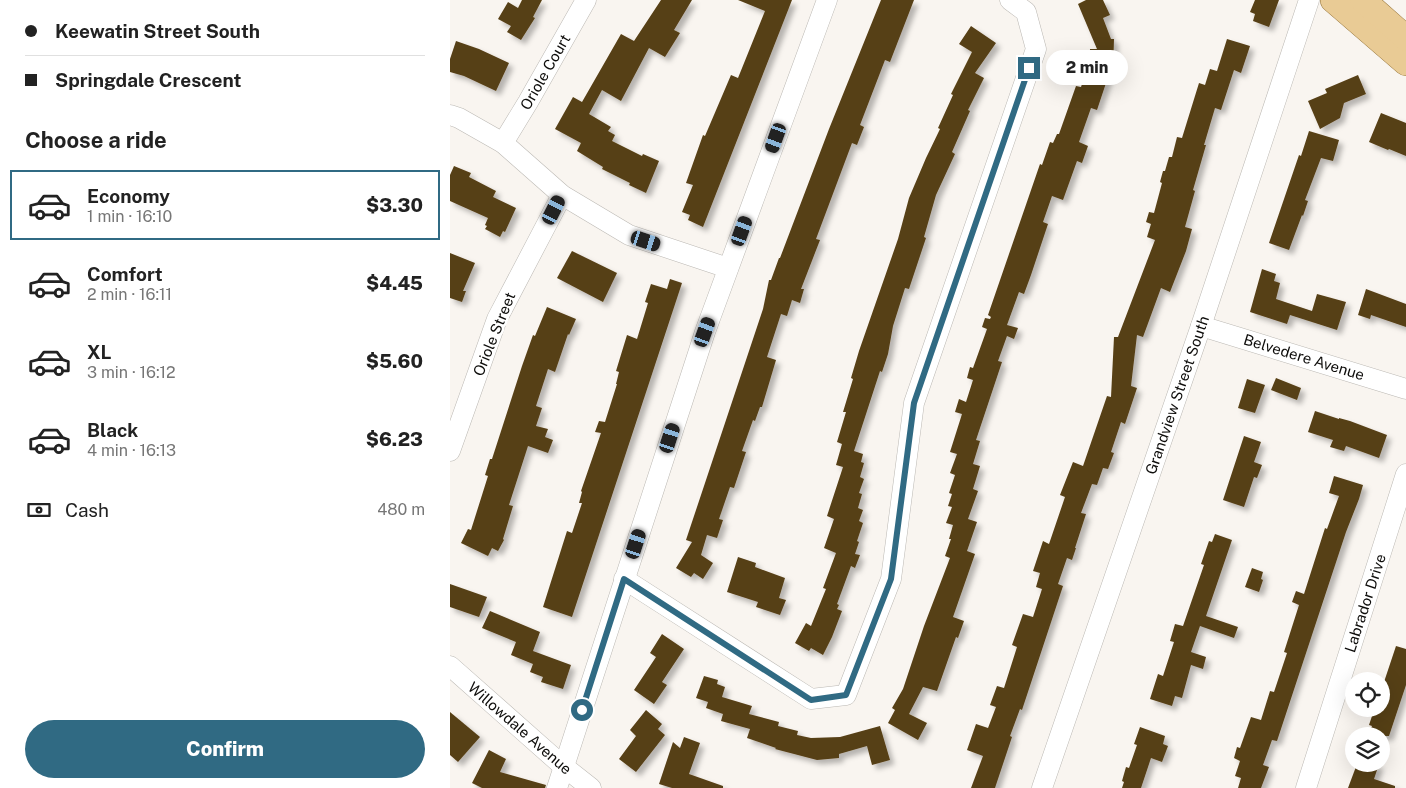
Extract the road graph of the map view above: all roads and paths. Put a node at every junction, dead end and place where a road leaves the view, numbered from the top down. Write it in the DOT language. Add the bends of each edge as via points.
graph roads {
  1 [pos="586,0"];
  2 [pos="827,0"];
  3 [pos="1010,0"];
  4 [pos="1309,0"];
  5 [pos="1333,0"];
  6 [pos="1363,0"];
  7 [pos="1406,38"];
  8 [pos="1406,63"];
  9 [pos="450,115"];
  10 [pos="503,143"];
  11 [pos="562,194"];
  12 [pos="728,268"];
  13 [pos="1201,326"];
  14 [pos="1406,389"];
  15 [pos="450,451"];
  16 [pos="1406,474"];
  17 [pos="624,579"];
  18 [pos="450,666"];
  19 [pos="563,766"];
  20 [pos="557,788"];
  21 [pos="591,788"];
  22 [pos="1042,788"];
  23 [pos="1306,788"];
  1 -- 10 [label="street, Oriole Court"];
  2 -- 12 [label="street"];
  3 -- 17 [label="street" via="1026,12 1036,49 914,403 891,579 846,695 811,700"];
  4 -- 13 [label="street, Grandview Street South"];
  5 -- 8 [label="main road"];
  6 -- 7 [label="main road"];
  9 -- 10 [label="street"];
  10 -- 11 [label="street"];
  11 -- 12 [label="street" via="629,235"];
  11 -- 15 [label="street, Oriole Street" via="497,319"];
  12 -- 17 [label="street"];
  13 -- 14 [label="street, Belvedere Avenue"];
  13 -- 22 [label="street, Grandview Street South"];
  16 -- 23 [label="street, Labrador Drive"];
  17 -- 19 [label="street"];
  18 -- 19 [label="street, Willowdale Avenue"];
  19 -- 20 [label="street"];
  19 -- 21 [label="street, Willowdale Avenue"];
}
